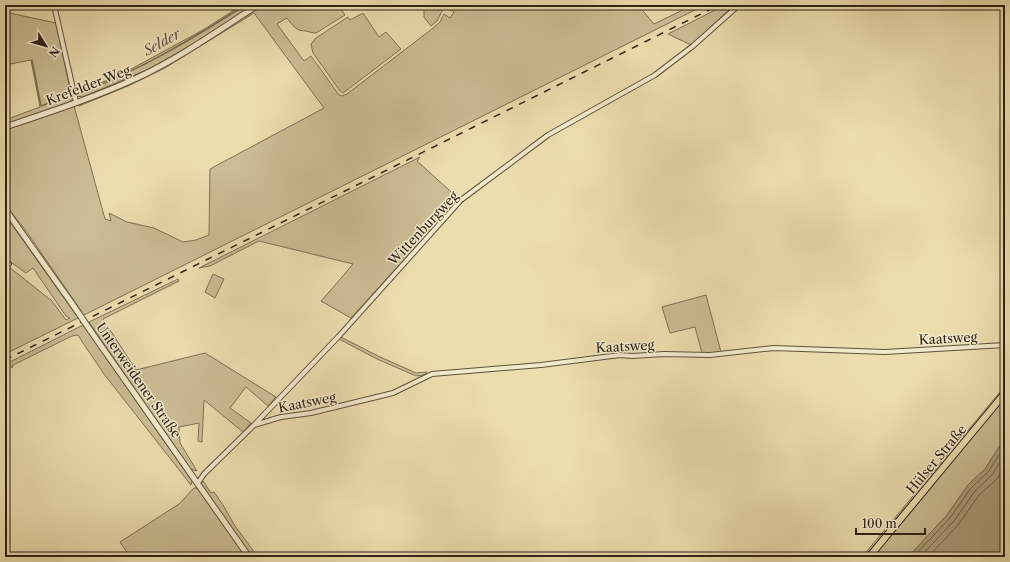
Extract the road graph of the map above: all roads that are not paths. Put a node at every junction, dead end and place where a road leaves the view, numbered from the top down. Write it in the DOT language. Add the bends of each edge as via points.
graph roads {
  1 [pos="54,5"];
  2 [pos="258,5"];
  3 [pos="739,5"];
  4 [pos="76,102"];
  5 [pos="5,127"];
  6 [pos="5,209"];
  7 [pos="5,213"];
  8 [pos="10,217"];
  9 [pos="1005,345"];
  10 [pos="1005,393"];
  11 [pos="254,424"];
  12 [pos="198,483"];
  13 [pos="249,557"];
  14 [pos="869,557"];
  1 -- 4 [label="street"];
  2 -- 4 [label="street, Krefelder Weg" via="139,77"];
  3 -- 11 [label="street, Wittenburgweg" via="655,75 548,135 461,200 339,336"];
  4 -- 5 [label="street, Krefelder Weg"];
  6 -- 8 [label="street, Unterweidener Straße"];
  7 -- 8 [label="street, Unterweidener Straße"];
  8 -- 12 [label="street, Unterweidener Straße, bridge"];
  9 -- 11 [label="street, Kaatsweg" via="885,352 774,348 710,355 620,355 541,365 432,374 393,393"];
  10 -- 14 [label="main road, Hülser Straße"];
  11 -- 12 [label="street, Wittenburgweg"];
  12 -- 13 [label="street, Unterweidener Straße"];
}
